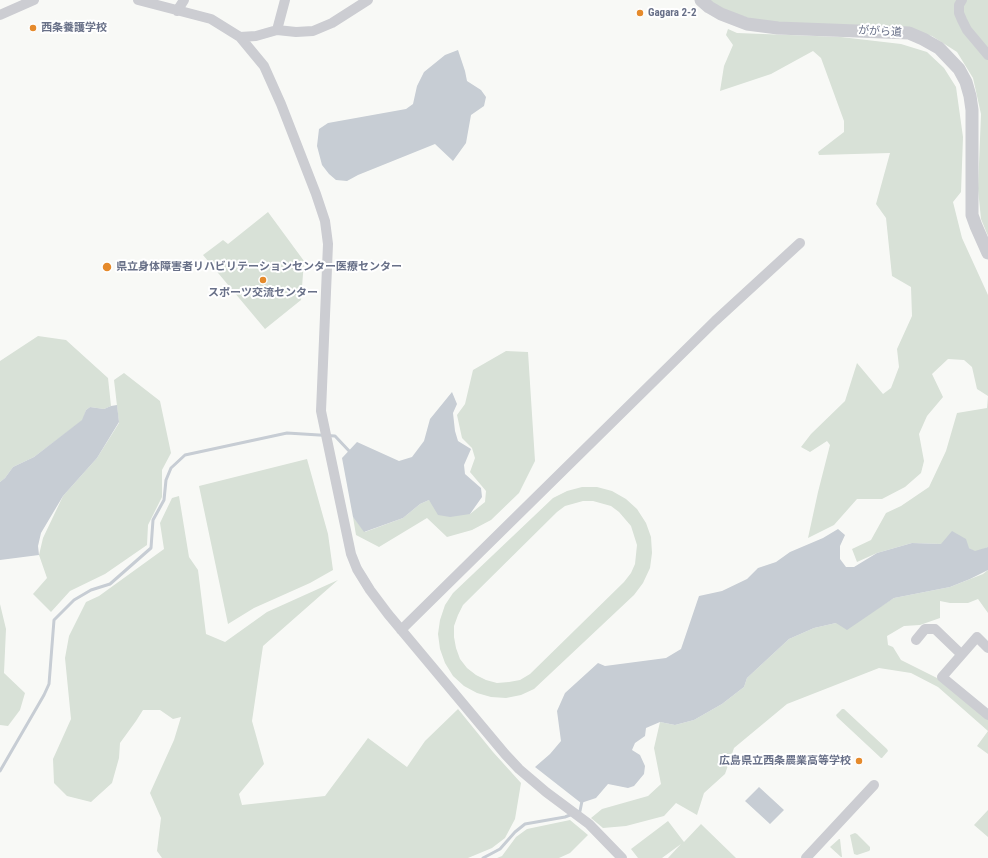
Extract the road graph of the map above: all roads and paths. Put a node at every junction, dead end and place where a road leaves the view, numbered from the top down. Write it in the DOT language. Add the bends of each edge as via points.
graph roads {
  1 [pos="34,0"];
  2 [pos="138,0"];
  3 [pos="184,0"];
  4 [pos="285,0"];
  5 [pos="368,0"];
  6 [pos="701,0"];
  7 [pos="962,0"];
  8 [pos="177,11"];
  9 [pos="0,15"];
  10 [pos="278,30"];
  11 [pos="240,36"];
  12 [pos="988,55"];
  13 [pos="800,243"];
  14 [pos="988,253"];
  15 [pos="401,630"];
  16 [pos="916,640"];
  17 [pos="988,648"];
  18 [pos="961,654"];
  19 [pos="988,715"];
  20 [pos="874,785"];
  21 [pos="622,858"];
  22 [pos="806,858"];
  1 -- 9 [label="street"];
  2 -- 8 [label="street"];
  3 -- 8 [label="street"];
  4 -- 10 [label="street"];
  5 -- 10 [label="street" via="314,32"];
  6 -- 14 [label="street, ががら道" via="721,14 747,24 778,28 908,33 939,48 959,69 970,96 972,215"];
  7 -- 12 [label="street" via="959,5 962,20"];
  8 -- 11 [label="street" via="211,19"];
  10 -- 11 [label="street" via="256,36"];
  11 -- 15 [label="street" via="264,66 282,104 325,221 328,244 321,402 327,442 351,554 370,590"];
  13 -- 15 [label="street" via="710,327"];
  15 -- 21 [label="street" via="505,754 535,783 589,824"];
  16 -- 18 [label="street" via="925,629 935,629"];
  17 -- 18 [label="street" via="977,637"];
  18 -- 19 [label="street" via="942,677"];
  20 -- 22 [label="street"];
}
